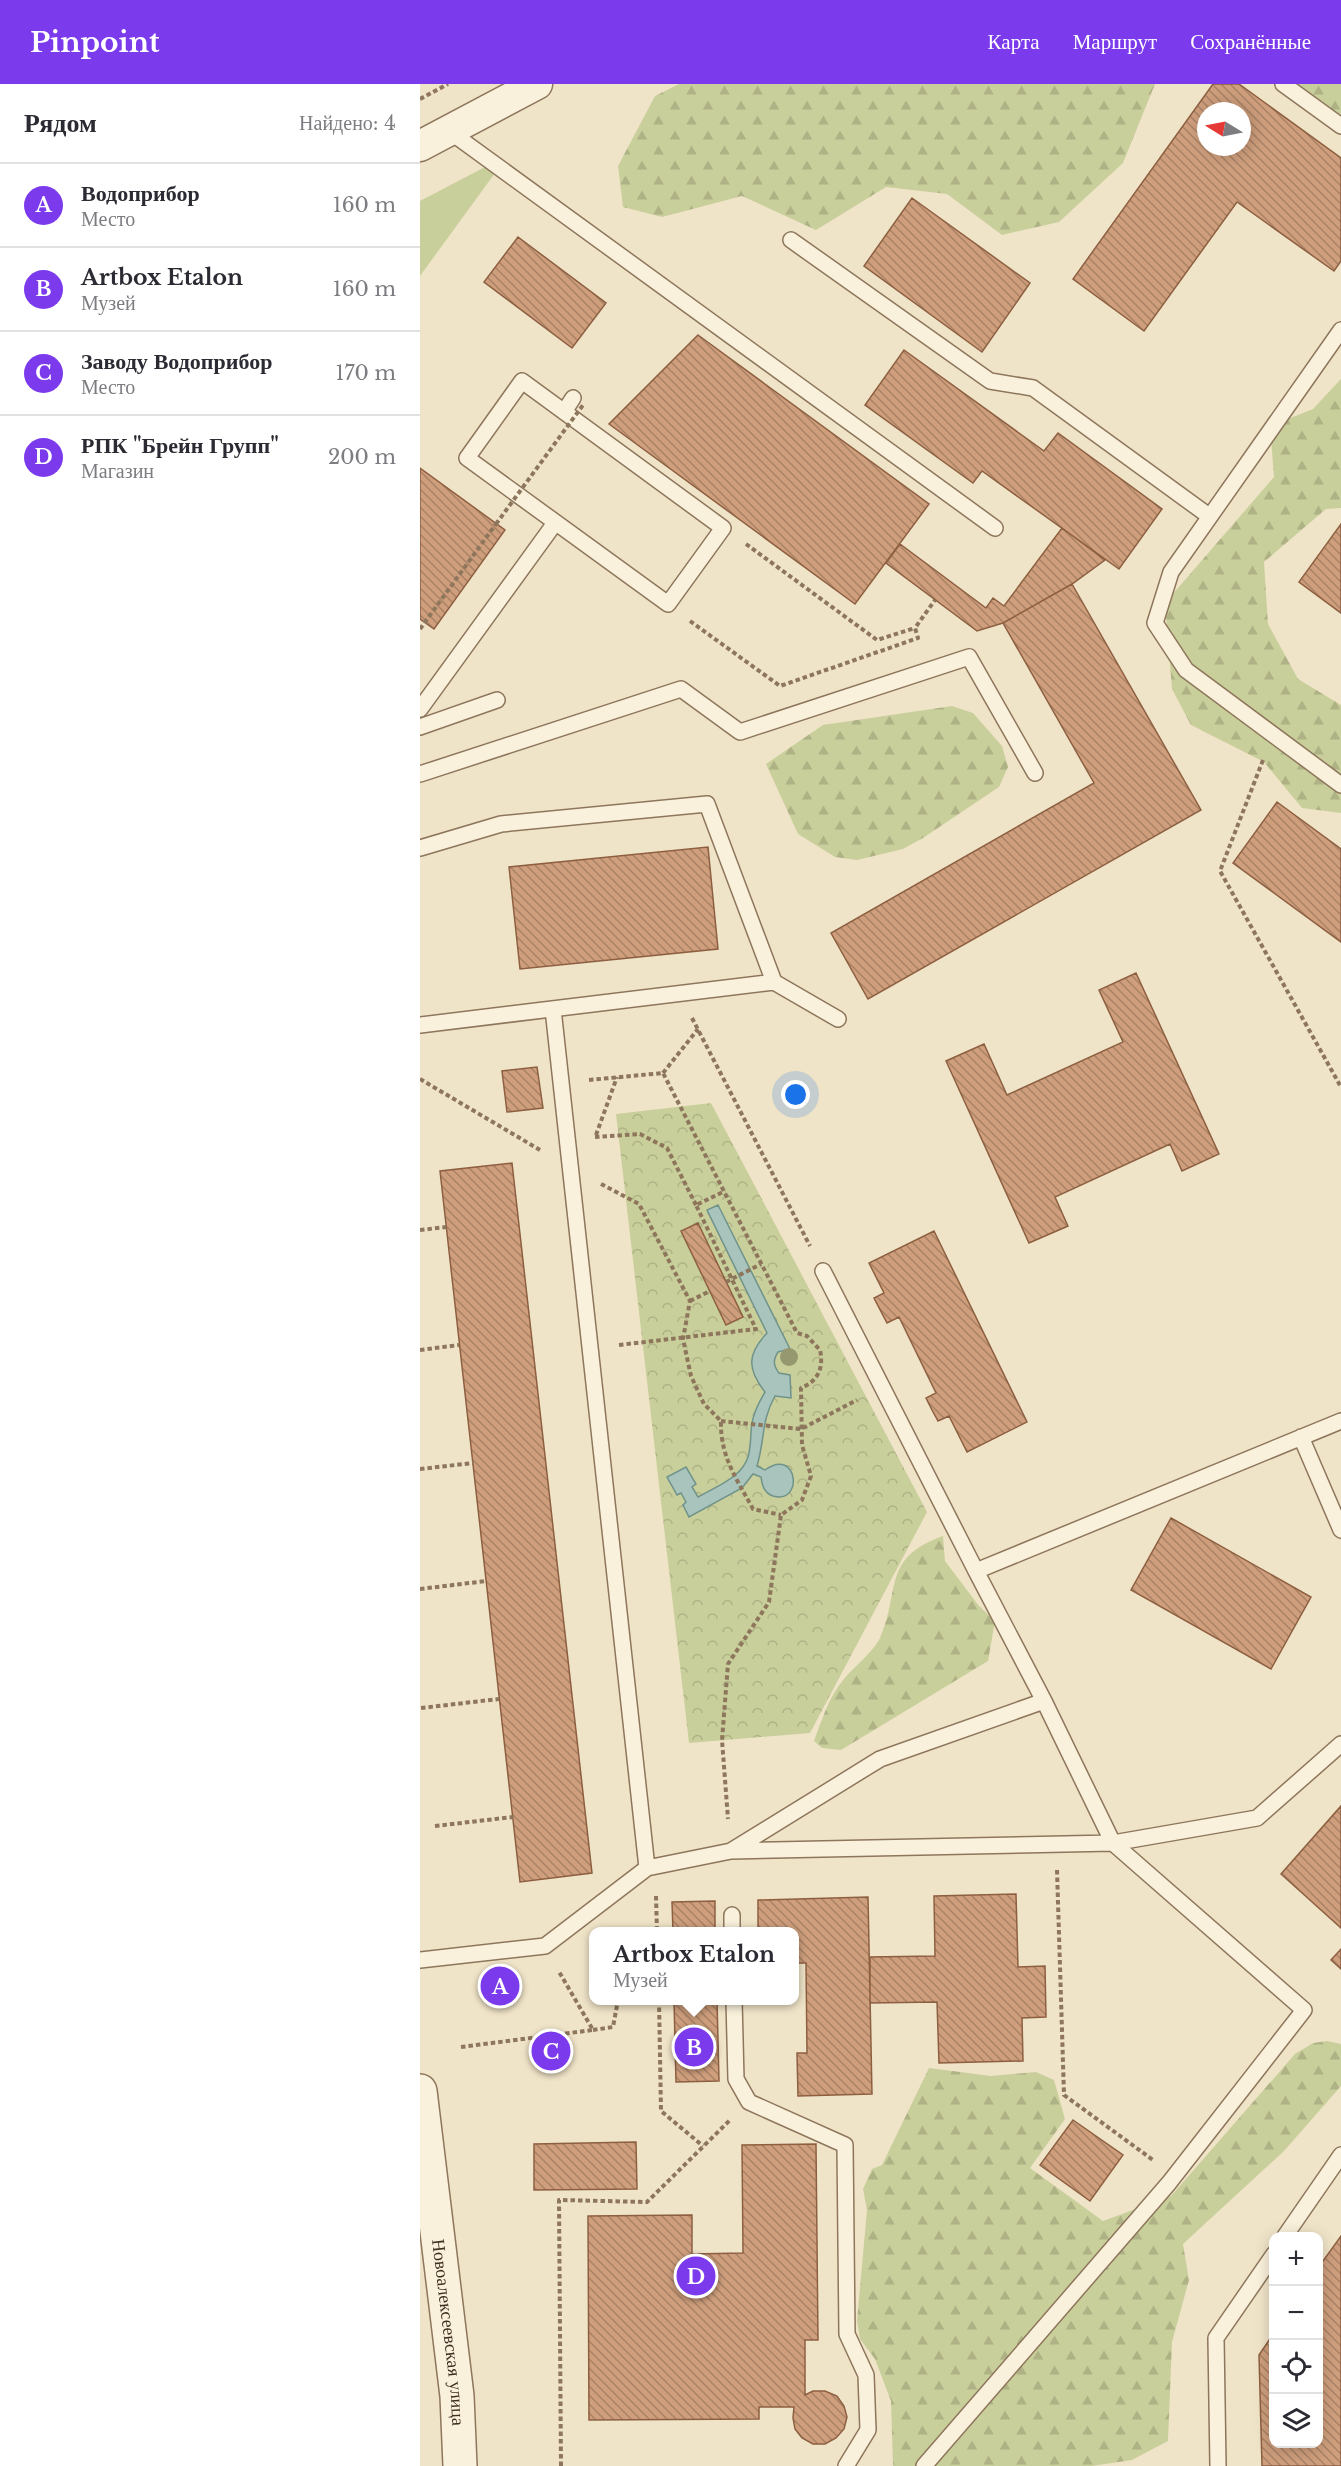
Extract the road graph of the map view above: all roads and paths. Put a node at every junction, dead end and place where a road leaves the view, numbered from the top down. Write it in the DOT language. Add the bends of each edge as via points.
graph roads {
  1 [pos="448,84"];
  2 [pos="537,84"];
  3 [pos="1283,84"];
  4 [pos="420,99"];
  5 [pos="1341,126"];
  6 [pos="449,131"];
  7 [pos="420,146"];
  8 [pos="791,240"];
  9 [pos="1341,330"];
  10 [pos="578,402"];
  11 [pos="564,412"];
  12 [pos="1209,516"];
  13 [pos="555,523"];
  14 [pos="723,528"];
  15 [pos="995,528"];
  16 [pos="935,600"];
  17 [pos="668,604"];
  18 [pos="915,628"];
  19 [pos="420,629"];
  20 [pos="497,700"];
  21 [pos="420,709"];
  22 [pos="420,727"];
  23 [pos="1273,735"];
  24 [pos="1035,773"];
  25 [pos="420,774"];
  26 [pos="1341,785"];
  27 [pos="420,848"];
  28 [pos="774,982"];
  29 [pos="680,994"];
  30 [pos="553,1009"];
  31 [pos="838,1019"];
  32 [pos="420,1025"];
  33 [pos="698,1029"];
  34 [pos="663,1072"];
  35 [pos="617,1077"];
  36 [pos="420,1079"];
  37 [pos="561,1083"];
  38 [pos="1341,1087"];
  39 [pos="596,1135"];
  40 [pos="570,1168"];
  41 [pos="724,1191"];
  42 [pos="696,1205"];
  43 [pos="446,1227"];
  44 [pos="420,1230"];
  45 [pos="761,1264"];
  46 [pos="823,1271"];
  47 [pos="732,1279"];
  48 [pos="726,1282"];
  49 [pos="710,1291"];
  50 [pos="690,1301"];
  51 [pos="683,1339"];
  52 [pos="459,1345"];
  53 [pos="590,1347"];
  54 [pos="420,1350"];
  55 [pos="882,1387"];
  56 [pos="722,1421"];
  57 [pos="1341,1421"];
  58 [pos="801,1430"];
  59 [pos="1301,1437"];
  60 [pos="472,1463"];
  61 [pos="420,1469"];
  62 [pos="781,1515"];
  63 [pos="1341,1530"];
  64 [pos="976,1571"];
  65 [pos="486,1581"];
  66 [pos="420,1589"];
  67 [pos="499,1699"];
  68 [pos="1044,1701"];
  69 [pos="421,1708"];
  70 [pos="1341,1744"];
  71 [pos="513,1817"];
  72 [pos="435,1826"];
  73 [pos="1113,1843"];
  74 [pos="1056,1844"];
  75 [pos="731,1851"];
  76 [pos="647,1868"];
  77 [pos="732,1915"];
  78 [pos="732,1927"];
  79 [pos="545,1946"];
  80 [pos="420,1960"];
  81 [pos="617,2005"];
  82 [pos="659,2005"];
  83 [pos="734,2005"];
  84 [pos="593,2030"];
  85 [pos="460,2048"];
  86 [pos="420,2091"];
  87 [pos="749,2102"];
  88 [pos="703,2146"];
  89 [pos="1341,2155"];
  90 [pos="1175,2176"];
  91 [pos="1288,2232"];
  92 [pos="1269,2261"];
  93 [pos="460,2466"];
  94 [pos="561,2466"];
  95 [pos="846,2466"];
  96 [pos="924,2466"];
  97 [pos="1218,2466"];
  1 -- 4 [label="path"];
  2 -- 6 [label="street"];
  3 -- 5 [label="lane"];
  6 -- 7 [label="street"];
  6 -- 15 [label="lane"];
  8 -- 12 [label="lane" via="990,381 1033,388"];
  9 -- 12 [label="lane"];
  10 -- 11 [label="lane"];
  10 -- 19 [label="path, bridge"];
  11 -- 13 [label="lane" via="522,381 467,458"];
  11 -- 14 [label="lane"];
  12 -- 23 [label="lane" via="1171,572 1155,623 1186,670"];
  13 -- 17 [label="lane"];
  13 -- 21 [label="lane"];
  14 -- 17 [label="lane"];
  14 -- 18 [label="path" via="877,640"];
  16 -- 18 [label="path"];
  17 -- 18 [label="path" via="780,686 918,638"];
  20 -- 22 [label="lane"];
  23 -- 26 [label="lane"];
  23 -- 38 [label="path" via="1220,871"];
  24 -- 25 [label="lane" via="969,657 740,732 681,690"];
  27 -- 28 [label="lane" via="501,824 707,804"];
  28 -- 29 [label="lane"];
  28 -- 31 [label="lane"];
  29 -- 30 [label="lane"];
  29 -- 33 [label="path"];
  30 -- 32 [label="lane"];
  30 -- 37 [label="lane"];
  33 -- 34 [label="path"];
  33 -- 46 [label="path"];
  34 -- 35 [label="path"];
  34 -- 41 [label="path"];
  35 -- 37 [label="path"];
  35 -- 39 [label="path"];
  36 -- 40 [label="path"];
  37 -- 40 [label="lane"];
  39 -- 40 [label="path"];
  39 -- 42 [label="path" via="640,1134 667,1148"];
  40 -- 50 [label="path" via="639,1204"];
  40 -- 53 [label="lane"];
  41 -- 42 [label="path"];
  41 -- 45 [label="path"];
  42 -- 47 [label="path"];
  43 -- 44 [label="path"];
  45 -- 47 [label="path"];
  45 -- 58 [label="path" via="797,1333 807,1336 820,1350 821,1369 817,1378 801,1388"];
  46 -- 55 [label="lane"];
  47 -- 48 [label="path"];
  47 -- 51 [label="path" via="756,1329"];
  49 -- 50 [label="path"];
  50 -- 51 [label="path"];
  51 -- 53 [label="path"];
  51 -- 56 [label="path" via="691,1376 704,1404"];
  52 -- 54 [label="path"];
  53 -- 76 [label="lane"];
  55 -- 58 [label="path"];
  55 -- 64 [label="lane"];
  56 -- 58 [label="path"];
  56 -- 62 [label="path" via="721,1440 726,1458 753,1509"];
  57 -- 59 [label="lane"];
  58 -- 62 [label="path" via="801,1445 811,1476 802,1500"];
  59 -- 63 [label="lane"];
  59 -- 64 [label="lane"];
  60 -- 61 [label="path"];
  62 -- 75 [label="path" via="769,1602 728,1664 722,1740"];
  64 -- 68 [label="lane"];
  65 -- 66 [label="path"];
  67 -- 69 [label="path"];
  68 -- 73 [label="lane"];
  68 -- 75 [label="lane" via="880,1759"];
  70 -- 73 [label="lane" via="1257,1818"];
  71 -- 72 [label="path"];
  73 -- 74 [label="lane"];
  73 -- 90 [label="lane" via="1304,2010"];
  74 -- 75 [label="lane"];
  74 -- 90 [label="path" via="1064,2095"];
  75 -- 76 [label="lane"];
  76 -- 79 [label="lane"];
  77 -- 78 [label="lane"];
  79 -- 80 [label="lane"];
  79 -- 84 [label="path"];
  81 -- 84 [label="path" via="613,2027"];
  82 -- 88 [label="path" via="661,2112"];
  83 -- 87 [label="lane" via="736,2079"];
  84 -- 85 [label="path"];
  86 -- 93 [label="street, Новоалексеевская улица" via="457,2396"];
  87 -- 88 [label="path"];
  87 -- 95 [label="lane" via="845,2145 848,2334 866,2375 868,2430"];
  88 -- 94 [label="path" via="647,2202 559,2200"];
  89 -- 91 [label="lane"];
  90 -- 96 [label="lane"];
  92 -- 97 [label="lane" via="1216,2338"];
}
